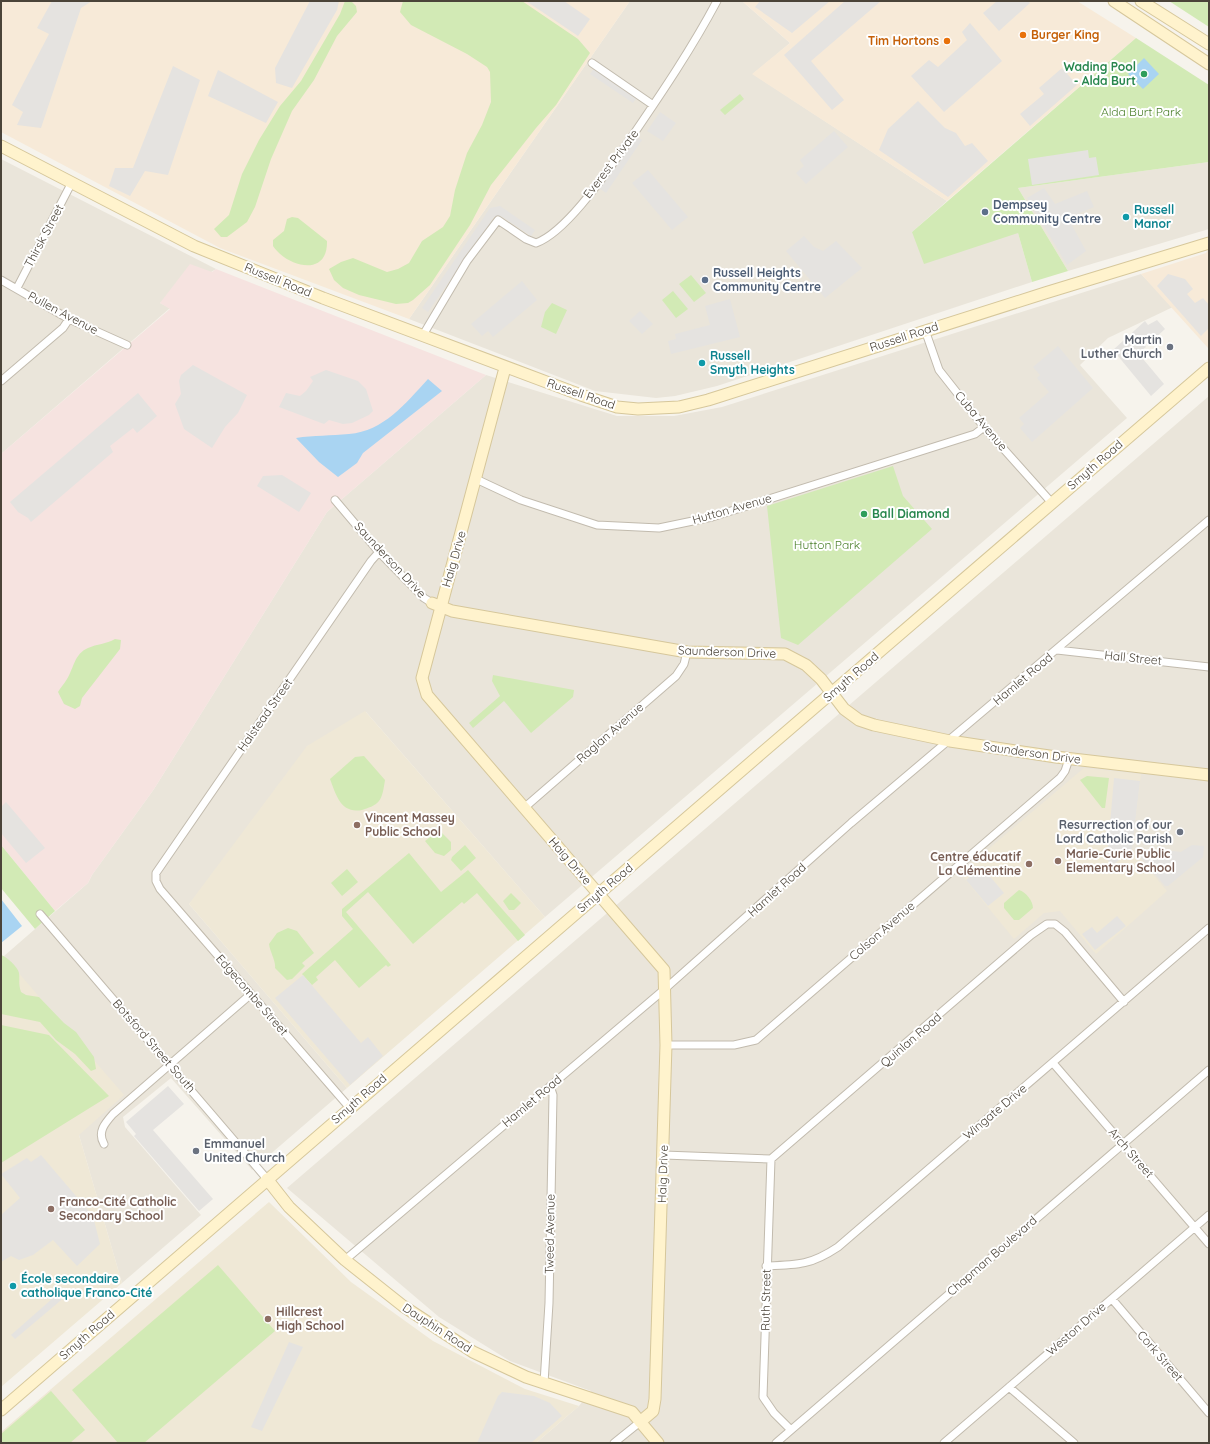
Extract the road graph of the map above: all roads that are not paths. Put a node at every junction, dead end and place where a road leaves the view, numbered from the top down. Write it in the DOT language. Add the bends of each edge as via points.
graph roads {
  1 [pos="718,1"];
  2 [pos="1114,1"];
  3 [pos="1142,1"];
  4 [pos="1209,44"];
  5 [pos="592,63"];
  6 [pos="1209,64"];
  7 [pos="653,105"];
  8 [pos="1,146"];
  9 [pos="71,184"];
  10 [pos="1209,243"];
  11 [pos="1,280"];
  12 [pos="17,288"];
  13 [pos="69,319"];
  14 [pos="925,330"];
  15 [pos="423,335"];
  16 [pos="127,345"];
  17 [pos="505,368"];
  18 [pos="1209,368"];
  19 [pos="1,381"];
  20 [pos="984,427"];
  21 [pos="476,479"];
  22 [pos="335,500"];
  23 [pos="1052,503"];
  24 [pos="1209,520"];
  25 [pos="380,552"];
  26 [pos="436,605"];
  27 [pos="1057,650"];
  28 [pos="686,652"];
  29 [pos="1209,667"];
  30 [pos="832,694"];
  31 [pos="950,741"];
  32 [pos="1070,759"];
  33 [pos="1209,774"];
  34 [pos="524,808"];
  35 [pos="156,881"];
  36 [pos="598,894"];
  37 [pos="40,914"];
  38 [pos="1209,928"];
  39 [pos="666,988"];
  40 [pos="251,994"];
  41 [pos="1124,1002"];
  42 [pos="666,1045"];
  43 [pos="1052,1063"];
  44 [pos="170,1064"];
  45 [pos="1209,1070"];
  46 [pos="550,1086"];
  47 [pos="349,1107"];
  48 [pos="1123,1143"];
  49 [pos="104,1144"];
  50 [pos="664,1155"];
  51 [pos="771,1159"];
  52 [pos="267,1179"];
  53 [pos="1209,1216"];
  54 [pos="1195,1228"];
  55 [pos="1209,1244"];
  56 [pos="345,1260"];
  57 [pos="766,1266"];
  58 [pos="1112,1299"];
  59 [pos="544,1383"];
  60 [pos="1009,1387"];
  61 [pos="1,1410"];
  62 [pos="1209,1413"];
  63 [pos="640,1422"];
  64 [pos="791,1430"];
  65 [pos="614,1443"];
  66 [pos="658,1443"];
  67 [pos="776,1443"];
  68 [pos="944,1443"];
  69 [pos="1074,1443"];
  1 -- 7 [label="street, Everest Private" via="677,71"];
  2 -- 6 [label="street"];
  3 -- 4 [label="street"];
  5 -- 7 [label="street"];
  7 -- 15 [label="street, Everest Private" via="599,184 545,239 536,243 526,239 498,220 467,262"];
  8 -- 9 [label="street, Russell Road"];
  9 -- 12 [label="street, Thirsk Street"];
  9 -- 15 [label="street, Russell Road" via="194,246"];
  10 -- 14 [label="street, Russell Road"];
  11 -- 12 [label="street, Pullen Avenue"];
  12 -- 13 [label="street, Pullen Avenue"];
  13 -- 16 [label="street, Pullen Avenue"];
  13 -- 19 [label="street" via="63,328"];
  14 -- 17 [label="street, Russell Road" via="679,407 617,407"];
  14 -- 20 [label="street, Cuba Avenue" via="939,370"];
  15 -- 17 [label="street, Russell Road"];
  17 -- 21 [label="street, Haig Drive"];
  18 -- 23 [label="street, Smyth Road"];
  20 -- 21 [label="street, Hutton Avenue" via="975,434 866,469 712,516 659,528 597,525 521,500"];
  20 -- 23 [label="street, Cuba Avenue"];
  21 -- 26 [label="street, Haig Drive"];
  22 -- 25 [label="street, Saunderson Drive"];
  23 -- 30 [label="street, Smyth Road"];
  24 -- 27 [label="street, Hamlet Road"];
  25 -- 26 [label="street, Saunderson Drive" via="424,598"];
  25 -- 35 [label="street, Halstead Street" via="371,561 156,873"];
  26 -- 28 [label="street, Saunderson Drive" via="452,611"];
  26 -- 34 [label="street, Haig Drive" via="422,678 427,695"];
  27 -- 29 [label="street, Hall Street"];
  27 -- 31 [label="street, Hamlet Road"];
  28 -- 30 [label="street, Saunderson Drive" via="785,654 806,665 821,678"];
  28 -- 34 [label="street, Raglan Avenue" via="684,664 676,676"];
  30 -- 31 [label="street, Saunderson Drive" via="844,709 859,720 884,728"];
  30 -- 36 [label="street, Smyth Road"];
  31 -- 32 [label="street, Saunderson Drive"];
  31 -- 39 [label="street, Hamlet Road" via="851,823"];
  32 -- 33 [label="street, Saunderson Drive"];
  32 -- 42 [label="street, Colson Avenue" via="1060,778 756,1040 734,1045"];
  34 -- 36 [label="street, Haig Drive"];
  35 -- 40 [label="street, Edgecombe Street" via="160,889"];
  36 -- 39 [label="street, Haig Drive" via="664,970"];
  36 -- 47 [label="street, Smyth Road"];
  37 -- 44 [label="street, Botsford Street South"];
  38 -- 41 [label="street, Wingate Drive"];
  39 -- 42 [label="street, Haig Drive"];
  39 -- 46 [label="street, Hamlet Road"];
  40 -- 44 [label="street"];
  40 -- 47 [label="street, Edgecombe Street"];
  41 -- 43 [label="street, Wingate Drive"];
  41 -- 51 [label="street, Quinlan Road" via="1066,932 1055,924 1047,924"];
  42 -- 50 [label="street, Haig Drive"];
  43 -- 48 [label="street, Arch Street"];
  43 -- 57 [label="street, Wingate Drive" via="838,1246 821,1258 802,1265"];
  44 -- 49 [label="street" via="107,1121 101,1130 100,1138"];
  44 -- 52 [label="street, Botsford Street South"];
  45 -- 48 [label="street, Chapman Boulevard"];
  46 -- 56 [label="street, Hamlet Road"];
  46 -- 59 [label="street, Tweed Avenue" via="553,1095 549,1303"];
  47 -- 52 [label="street, Smyth Road"];
  48 -- 54 [label="street, Arch Street"];
  48 -- 64 [label="street, Chapman Boulevard"];
  50 -- 51 [label="street"];
  50 -- 63 [label="street, Haig Drive" via="655,1407 653,1412"];
  51 -- 57 [label="street, Ruth Street"];
  52 -- 56 [label="street, Dauphin Road" via="289,1207"];
  52 -- 61 [label="street, Smyth Road"];
  53 -- 54 [label="street, Weston Drive"];
  54 -- 55 [label="street, Arch Street"];
  54 -- 58 [label="street, Weston Drive"];
  56 -- 59 [label="street, Dauphin Road" via="403,1306 473,1352"];
  57 -- 64 [label="street, Ruth Street" via="763,1397"];
  58 -- 60 [label="street, Weston Drive"];
  58 -- 62 [label="street, Cork Street"];
  59 -- 63 [label="street, Dauphin Road" via="625,1408"];
  60 -- 68 [label="street, Weston Drive"];
  60 -- 69 [label="street"];
  63 -- 65 [label="street"];
  63 -- 66 [label="street"];
  64 -- 67 [label="street, Chapman Boulevard"];
}
